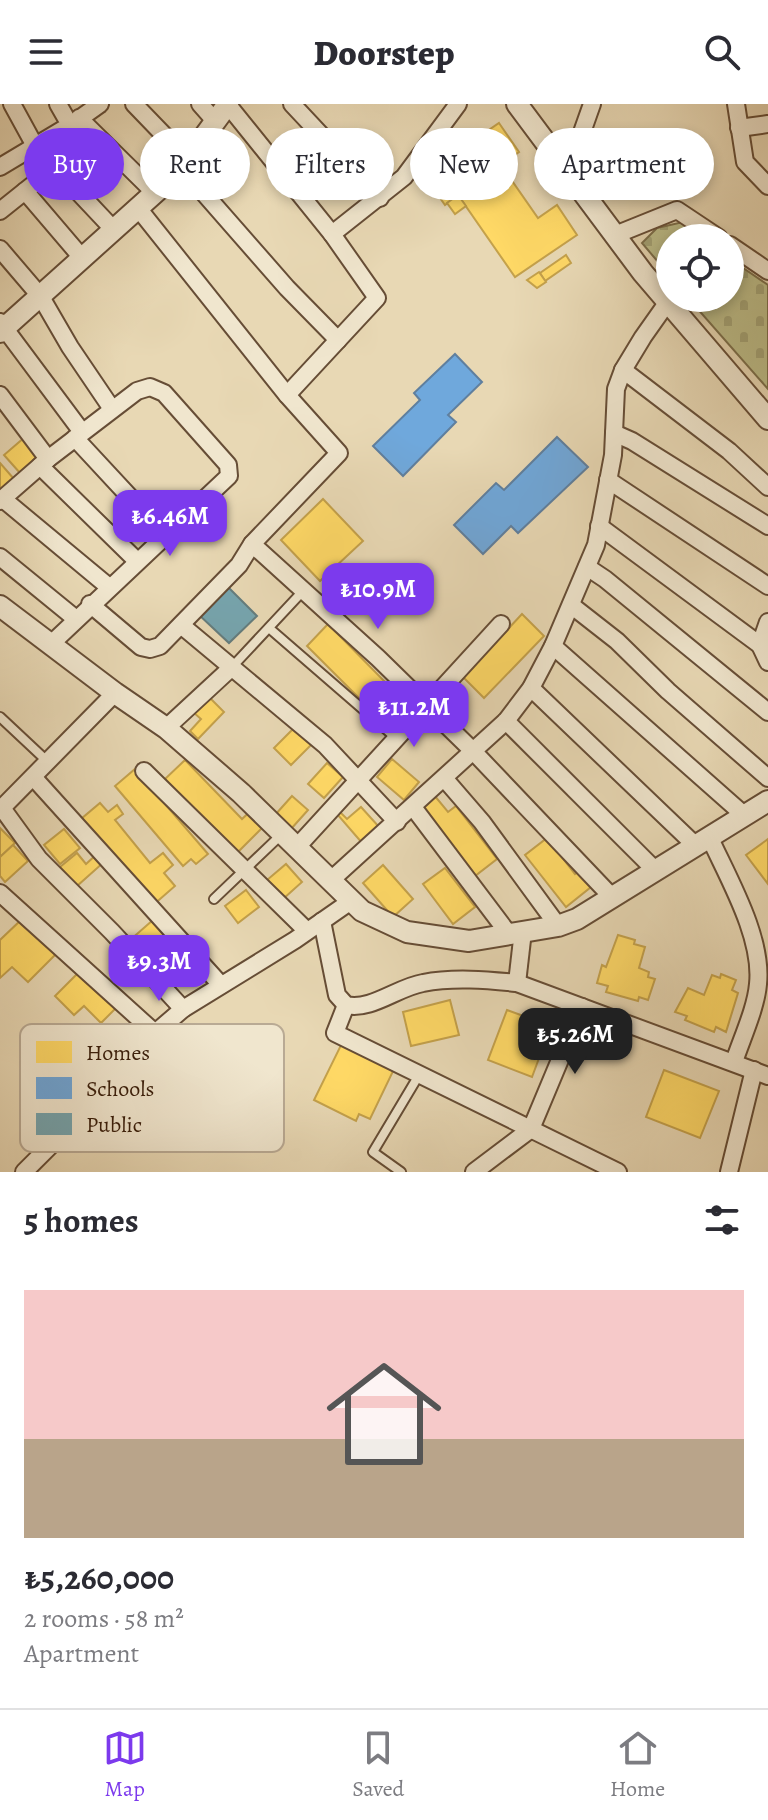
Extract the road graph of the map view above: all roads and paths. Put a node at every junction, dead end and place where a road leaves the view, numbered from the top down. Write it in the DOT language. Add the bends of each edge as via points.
graph roads {
  1 [pos="12,104"];
  2 [pos="58,104"];
  3 [pos="100,104"];
  4 [pos="134,104"];
  5 [pos="200,104"];
  6 [pos="292,104"];
  7 [pos="458,104"];
  8 [pos="517,104"];
  9 [pos="592,104"];
  10 [pos="736,104"];
  11 [pos="224,110"];
  12 [pos="74,122"];
  13 [pos="768,124"];
  14 [pos="25,128"];
  15 [pos="64,128"];
  16 [pos="154,128"];
  17 [pos="210,128"];
  18 [pos="314,128"];
  19 [pos="535,128"];
  20 [pos="584,128"];
  21 [pos="739,128"];
  22 [pos="24,152"];
  23 [pos="1,163"];
  24 [pos="140,180"];
  25 [pos="394,186"];
  26 [pos="768,186"];
  27 [pos="24,192"];
  28 [pos="33,200"];
  29 [pos="86,200"];
  30 [pos="147,200"];
  31 [pos="214,200"];
  32 [pos="377,200"];
  33 [pos="589,200"];
  34 [pos="138,208"];
  35 [pos="0,211"];
  36 [pos="698,224"];
  37 [pos="114,230"];
  38 [pos="332,234"];
  39 [pos="615,235"];
  40 [pos="0,249"];
  41 [pos="744,255"];
  42 [pos="83,259"];
  43 [pos="768,271"];
  44 [pos="656,289"];
  45 [pos="41,297"];
  46 [pos="661,312"];
  47 [pos="675,312"];
  48 [pos="2,327"];
  49 [pos="338,340"];
  50 [pos="623,370"];
  51 [pos="0,395"];
  52 [pos="287,395"];
  53 [pos="112,409"];
  54 [pos="768,419"];
  55 [pos="614,433"];
  56 [pos="78,435"];
  57 [pos="44,462"];
  58 [pos="608,480"];
  59 [pos="768,487"];
  60 [pos="1,500"];
  61 [pos="599,526"];
  62 [pos="768,526"];
  63 [pos="165,535"];
  64 [pos="252,544"];
  65 [pos="0,557"];
  66 [pos="137,561"];
  67 [pos="587,567"];
  68 [pos="768,586"];
  69 [pos="109,587"];
  70 [pos="303,590"];
  71 [pos="90,604"];
  72 [pos="571,605"];
  73 [pos="0,606"];
  74 [pos="76,619"];
  75 [pos="768,622"];
  76 [pos="501,624"];
  77 [pos="181,625"];
  78 [pos="269,628"];
  79 [pos="51,644"];
  80 [pos="760,645"];
  81 [pos="553,646"];
  82 [pos="768,662"];
  83 [pos="232,667"];
  84 [pos="531,688"];
  85 [pos="115,693"];
  86 [pos="427,706"];
  87 [pos="768,712"];
  88 [pos="0,717"];
  89 [pos="506,721"];
  90 [pos="166,728"];
  91 [pos="397,739"];
  92 [pos="473,751"];
  93 [pos="48,763"];
  94 [pos="144,771"];
  95 [pos="34,778"];
  96 [pos="444,778"];
  97 [pos="768,778"];
  98 [pos="358,781"];
  99 [pos="768,801"];
  100 [pos="413,807"];
  101 [pos="1,809"];
  102 [pos="744,815"];
  103 [pos="397,822"];
  104 [pos="290,840"];
  105 [pos="702,840"];
  106 [pos="654,869"];
  107 [pos="244,871"];
  108 [pos="331,880"];
  109 [pos="0,893"];
  110 [pos="611,896"];
  111 [pos="214,899"];
  112 [pos="351,901"];
  113 [pos="322,921"];
  114 [pos="558,926"];
  115 [pos="307,931"];
  116 [pos="515,932"];
  117 [pos="517,983"];
  118 [pos="221,985"];
  119 [pos="346,1005"];
  120 [pos="582,1007"];
  121 [pos="183,1009"];
  122 [pos="145,1024"];
  123 [pos="166,1024"];
  124 [pos="734,1062"];
  125 [pos="761,1073"];
  126 [pos="419,1075"];
  127 [pos="531,1129"];
  128 [pos="44,1152"];
  129 [pos="24,1172"];
  130 [pos="401,1172"];
  131 [pos="474,1172"];
  132 [pos="618,1172"];
  133 [pos="729,1172"];
  1 -- 14 [label="street"];
  2 -- 12 [label="street"];
  3 -- 12 [label="street"];
  4 -- 16 [label="street"];
  5 -- 11 [label="street"];
  6 -- 18 [label="street"];
  7 -- 25 [label="street"];
  8 -- 19 [label="street"];
  9 -- 20 [label="street"];
  10 -- 21 [label="street"];
  11 -- 17 [label="street"];
  11 -- 38 [label="street"];
  12 -- 15 [label="street"];
  12 -- 24 [label="street"];
  13 -- 21 [label="street"];
  21 -- 26 [label="street" via="745,162"];
  22 -- 23 [label="street"];
  27 -- 35 [label="street"];
  28 -- 42 [label="street"];
  29 -- 37 [label="street"];
  30 -- 34 [label="street"];
  31 -- 49 [label="street"];
  32 -- 38 [label="street"];
  33 -- 39 [label="street"];
  34 -- 37 [label="street"];
  34 -- 52 [label="street"];
  36 -- 39 [label="street" via="677,210"];
  37 -- 42 [label="street"];
  38 -- 49 [label="street" via="377,298"];
  39 -- 44 [label="street"];
  40 -- 45 [label="street"];
  41 -- 43 [label="street"];
  42 -- 45 [label="street"];
  45 -- 48 [label="street"];
  45 -- 53 [label="street"];
  46 -- 50 [label="street"];
  47 -- 54 [label="street"];
  48 -- 56 [label="street"];
  49 -- 52 [label="street"];
  50 -- 55 [label="street" via="616,389"];
  50 -- 59 [label="street"];
  51 -- 57 [label="street"];
  52 -- 64 [label="street" via="339,453"];
  53 -- 56 [label="street"];
  53 -- 63 [label="street" via="137,391 150,387 164,393 228,465 229,476"];
  55 -- 58 [label="street"];
  55 -- 62 [label="street"];
  56 -- 57 [label="street"];
  56 -- 63 [label="street"];
  57 -- 60 [label="street"];
  57 -- 66 [label="street"];
  58 -- 61 [label="street"];
  58 -- 68 [label="street"];
  60 -- 69 [label="street"];
  61 -- 67 [label="street"];
  61 -- 80 [label="street"];
  63 -- 66 [label="street"];
  64 -- 70 [label="street"];
  64 -- 77 [label="street" via="239,565"];
  65 -- 74 [label="street"];
  66 -- 69 [label="street"];
  67 -- 72 [label="street"];
  67 -- 87 [label="street"];
  69 -- 71 [label="street"];
  70 -- 78 [label="lane"];
  70 -- 86 [label="street"];
  71 -- 74 [label="street"];
  71 -- 77 [label="street" via="145,648 160,646"];
  72 -- 81 [label="street"];
  72 -- 97 [label="street"];
  73 -- 79 [label="street"];
  74 -- 79 [label="street"];
  75 -- 80 [label="street"];
  76 -- 86 [label="street"];
  77 -- 83 [label="street"];
  78 -- 83 [label="lane"];
  78 -- 91 [label="lane"];
  79 -- 85 [label="street"];
  80 -- 82 [label="street"];
  81 -- 84 [label="street"];
  81 -- 102 [label="street"];
  83 -- 90 [label="street"];
  83 -- 98 [label="street" via="325,745"];
  84 -- 89 [label="street"];
  84 -- 105 [label="street"];
  85 -- 90 [label="street"];
  85 -- 93 [label="street"];
  86 -- 91 [label="street"];
  86 -- 92 [label="street"];
  88 -- 93 [label="lane"];
  89 -- 92 [label="street"];
  89 -- 106 [label="street"];
  90 -- 104 [label="street"];
  91 -- 98 [label="street"];
  92 -- 96 [label="street"];
  92 -- 110 [label="street"];
  93 -- 95 [label="street"];
  94 -- 107 [label="street"];
  95 -- 101 [label="street"];
  95 -- 118 [label="street"];
  96 -- 100 [label="street"];
  96 -- 114 [label="street"];
  98 -- 103 [label="street"];
  98 -- 104 [label="street"];
  99 -- 102 [label="street"];
  100 -- 103 [label="street"];
  100 -- 116 [label="street"];
  101 -- 121 [label="street" via="39,859"];
  102 -- 105 [label="street"];
  103 -- 108 [label="street"];
  104 -- 107 [label="lane"];
  104 -- 108 [label="street"];
  105 -- 106 [label="street"];
  105 -- 124 [label="street" via="742,909 757,954 758,985"];
  106 -- 110 [label="street"];
  107 -- 111 [label="lane"];
  107 -- 115 [label="street"];
  108 -- 112 [label="street"];
  109 -- 122 [label="street"];
  110 -- 114 [label="street"];
  112 -- 113 [label="street"];
  112 -- 116 [label="street" via="407,932 469,941"];
  113 -- 115 [label="street"];
  113 -- 119 [label="street" via="337,995"];
  114 -- 116 [label="street"];
  115 -- 118 [label="street"];
  116 -- 117 [label="street"];
  117 -- 119 [label="street" via="422,983 358,1006"];
  117 -- 120 [label="street"];
  118 -- 121 [label="street"];
  119 -- 126 [label="street" via="335,1033"];
  120 -- 124 [label="street"];
  120 -- 127 [label="street"];
  121 -- 123 [label="street"];
  124 -- 125 [label="street"];
  125 -- 133 [label="street"];
  126 -- 127 [label="street"];
  126 -- 130 [label="lane" via="373,1152"];
  127 -- 131 [label="street"];
  127 -- 132 [label="street"];
  128 -- 129 [label="street"];
}
